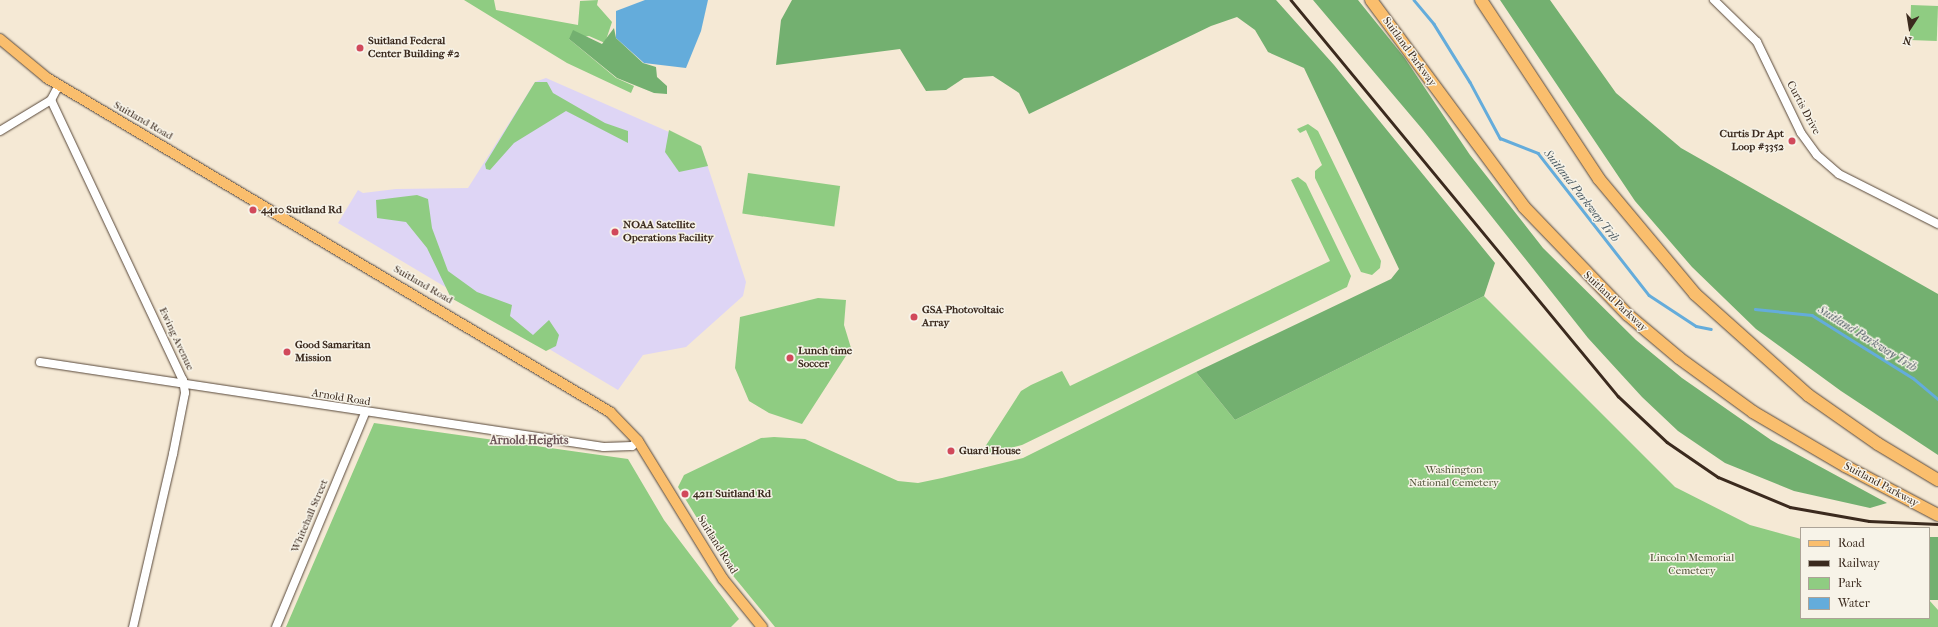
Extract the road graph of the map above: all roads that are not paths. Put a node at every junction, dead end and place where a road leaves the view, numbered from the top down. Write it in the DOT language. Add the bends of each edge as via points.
graph roads {
  1 [pos="1371,0"];
  2 [pos="1481,0"];
  3 [pos="1714,0"];
  4 [pos="0,39"];
  5 [pos="59,85"];
  6 [pos="51,100"];
  7 [pos="0,131"];
  8 [pos="1938,224"];
  9 [pos="40,362"];
  10 [pos="184,384"];
  11 [pos="365,413"];
  12 [pos="638,441"];
  13 [pos="1938,480"];
  14 [pos="1938,515"];
  15 [pos="133,627"];
  16 [pos="276,627"];
  17 [pos="762,627"];
  1 -- 14 [label="highway, Suitland Parkway" via="1524,207 1628,315 1679,358 1753,412 1845,466"];
  2 -- 13 [label="highway" via="1599,179 1695,294 1808,395 1878,444"];
  3 -- 8 [label="street, Curtis Drive" via="1757,42 1801,133 1817,155 1839,174"];
  4 -- 5 [label="main road, Suitland Road"];
  5 -- 6 [label="street"];
  5 -- 12 [label="main road, Suitland Road" via="581,392 619,420"];
  6 -- 7 [label="street"];
  6 -- 10 [label="street, Ewing Avenue"];
  9 -- 10 [label="street, Arnold Road" via="173,379"];
  10 -- 11 [label="street, Arnold Road"];
  10 -- 15 [label="street, Ewing Avenue" via="173,457"];
  11 -- 12 [label="street, Arnold Road" via="604,446 632,446"];
  11 -- 16 [label="street, Whitehall Street"];
  12 -- 17 [label="main road, Suitland Road" via="723,579"];
}
